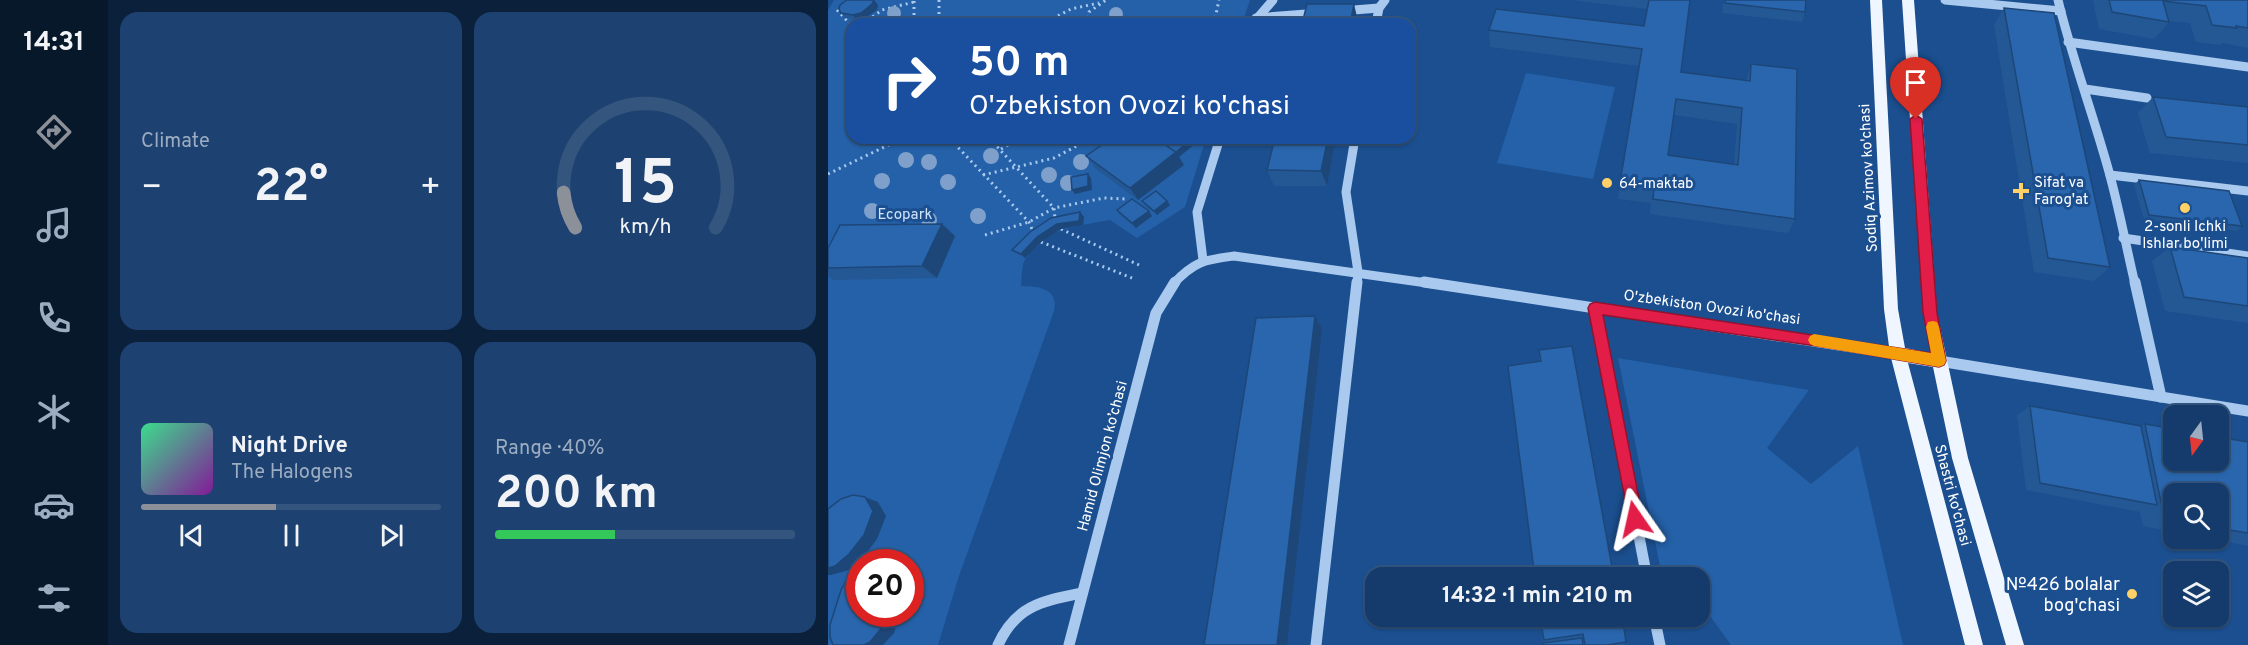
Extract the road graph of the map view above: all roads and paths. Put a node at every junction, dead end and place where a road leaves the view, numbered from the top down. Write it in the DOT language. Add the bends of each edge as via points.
graph roads {
  1 [pos="939,0"];
  2 [pos="1106,0"];
  3 [pos="1219,0"];
  4 [pos="1273,0"];
  5 [pos="1385,0"];
  6 [pos="1876,0"];
  7 [pos="1908,0"];
  8 [pos="1945,0"];
  9 [pos="2058,0"];
  10 [pos="914,1"];
  11 [pos="1099,3"];
  12 [pos="1379,8"];
  13 [pos="837,10"];
  14 [pos="2061,11"];
  15 [pos="1334,12"];
  16 [pos="1323,13"];
  17 [pos="871,18"];
  18 [pos="914,18"];
  19 [pos="939,18"];
  20 [pos="1054,18"];
  21 [pos="1088,18"];
  22 [pos="1215,18"];
  23 [pos="1258,18"];
  24 [pos="1280,18"];
  25 [pos="1377,18"];
  26 [pos="846,20"];
  27 [pos="2068,42"];
  28 [pos="2248,67"];
  29 [pos="2085,89"];
  30 [pos="2147,98"];
  31 [pos="890,144"];
  32 [pos="956,144"];
  33 [pos="996,144"];
  34 [pos="1010,144"];
  35 [pos="1084,144"];
  36 [pos="1218,144"];
  37 [pos="1354,144"];
  38 [pos="1001,149"];
  39 [pos="1020,169"];
  40 [pos="828,174"];
  41 [pos="984,175"];
  42 [pos="2110,175"];
  43 [pos="2248,191"];
  44 [pos="1125,199"];
  45 [pos="1054,208"];
  46 [pos="1029,222"];
  47 [pos="1055,222"];
  48 [pos="1061,229"];
  49 [pos="985,235"];
  50 [pos="1034,236"];
  51 [pos="2123,238"];
  52 [pos="1041,242"];
  53 [pos="2248,256"];
  54 [pos="1203,260"];
  55 [pos="1139,265"];
  56 [pos="1358,272"];
  57 [pos="1132,278"];
  58 [pos="1175,279"];
  59 [pos="1595,308"];
  60 [pos="1898,354"];
  61 [pos="1939,361"];
  62 [pos="2161,397"];
  63 [pos="2248,411"];
  64 [pos="1645,567"];
  65 [pos="1082,593"];
  66 [pos="1656,627"];
  67 [pos="998,645"];
  68 [pos="1069,645"];
  69 [pos="1316,645"];
  70 [pos="1660,645"];
  71 [pos="1974,645"];
  72 [pos="2015,645"];
  1 -- 19 [label="path"];
  2 -- 11 [label="path"];
  3 -- 22 [label="path"];
  4 -- 23 [label="street"];
  5 -- 12 [label="street"];
  6 -- 60 [label="main road, Sodiq Azimov ko'chasi" via="1891,309"];
  7 -- 61 [label="main road" via="1930,313"];
  8 -- 14 [label="street"];
  9 -- 14 [label="street"];
  10 -- 17 [label="path" via="882,10"];
  10 -- 18 [label="path"];
  11 -- 20 [label="path" via="1071,9"];
  11 -- 21 [label="path"];
  12 -- 15 [label="street"];
  12 -- 25 [label="street"];
  13 -- 26 [label="path"];
  14 -- 27 [label="street"];
  16 -- 24 [label="street"];
  27 -- 28 [label="street"];
  27 -- 29 [label="street"];
  29 -- 30 [label="street"];
  29 -- 42 [label="street"];
  31 -- 40 [label="path"];
  32 -- 41 [label="path"];
  33 -- 38 [label="path"];
  34 -- 38 [label="path"];
  35 -- 39 [label="path"];
  36 -- 54 [label="street" via="1197,212"];
  37 -- 56 [label="street" via="1346,192"];
  38 -- 39 [label="path"];
  39 -- 41 [label="path"];
  39 -- 45 [label="path"];
  41 -- 46 [label="path"];
  42 -- 43 [label="street"];
  42 -- 51 [label="street"];
  44 -- 45 [label="path" via="1104,198"];
  45 -- 46 [label="path"];
  45 -- 47 [label="path"];
  46 -- 49 [label="path"];
  46 -- 50 [label="path"];
  48 -- 55 [label="path"];
  51 -- 53 [label="street"];
  51 -- 62 [label="street"];
  52 -- 57 [label="path"];
  54 -- 56 [label="street, O'zbekiston Ovozi ko'chasi" via="1244,256"];
  54 -- 58 [label="street, O'zbekiston Ovozi ko'chasi"];
  56 -- 59 [label="street, O'zbekiston Ovozi ko'chasi"];
  56 -- 69 [label="street"];
  58 -- 65 [label="street, Hamid Olimjon ko’chasi" via="1156,313"];
  59 -- 60 [label="street, O'zbekiston Ovozi ko'chasi"];
  59 -- 64 [label="street"];
  60 -- 61 [label="main road, O'zbekiston Ovozi ko'chasi"];
  60 -- 71 [label="main road, Shastri ko'chasi"];
  61 -- 62 [label="street, O'zbekiston Ovozi ko'chasi"];
  61 -- 72 [label="main road, Shastri ko'chasi" via="1960,458"];
  62 -- 63 [label="street, O'zbekiston Ovozi ko'chasi"];
  65 -- 67 [label="street" via="1039,602 1023,613"];
  65 -- 68 [label="street, Hamid Olimjon ko’chasi"];
  66 -- 70 [label="street"];
}
